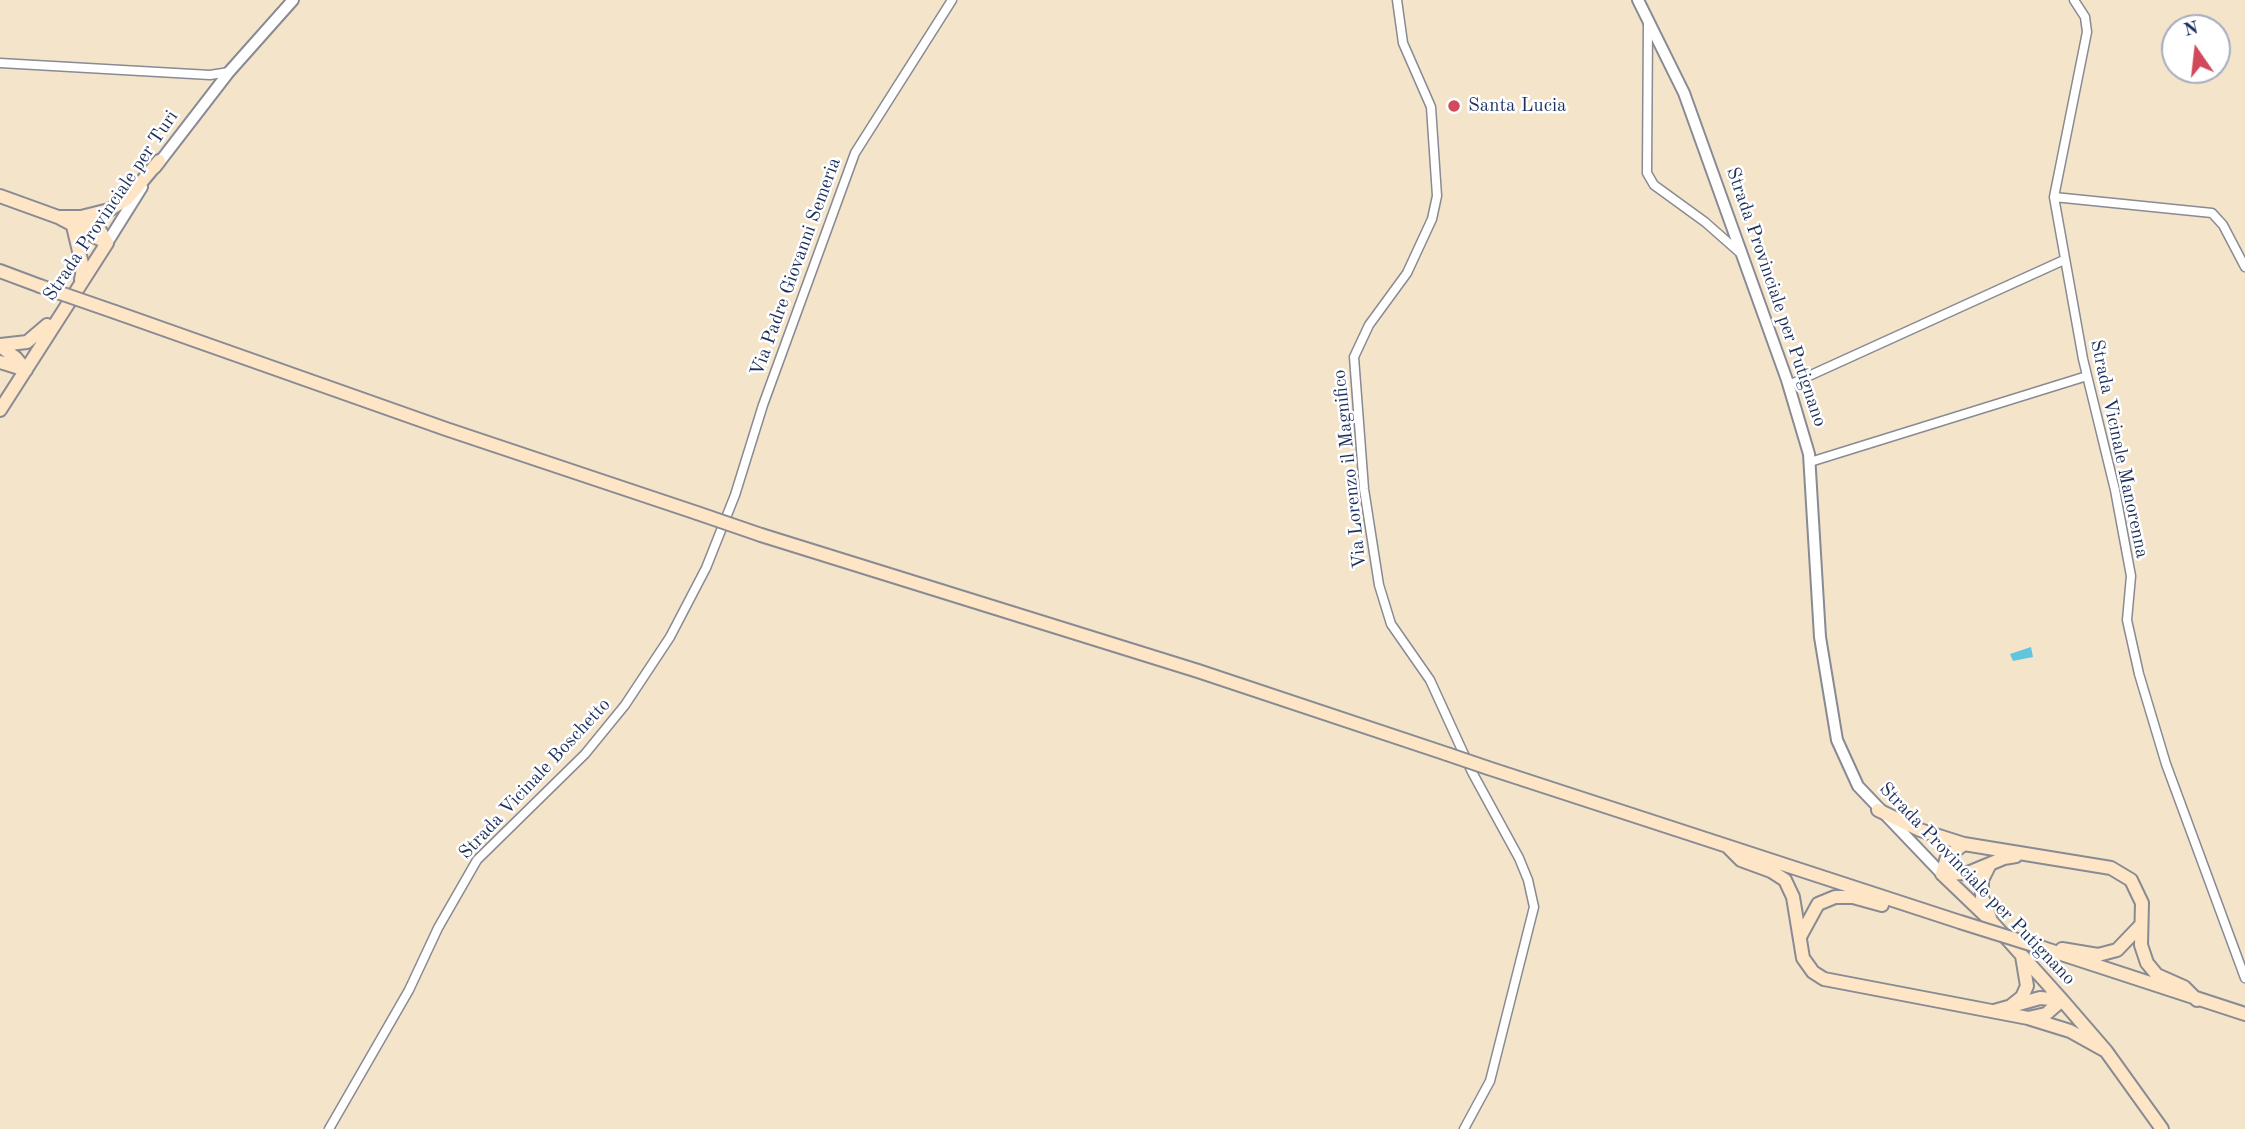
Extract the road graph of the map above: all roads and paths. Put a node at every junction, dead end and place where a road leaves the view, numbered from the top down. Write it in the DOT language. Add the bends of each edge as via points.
graph roads {
  1 [pos="293,0"];
  2 [pos="953,0"];
  3 [pos="1397,0"];
  4 [pos="1638,0"];
  5 [pos="2074,0"];
  6 [pos="1648,19"];
  7 [pos="0,62"];
  8 [pos="229,72"];
  9 [pos="159,161"];
  10 [pos="0,196"];
  11 [pos="2054,197"];
  12 [pos="77,221"];
  13 [pos="107,243"];
  14 [pos="1739,252"];
  15 [pos="2064,260"];
  16 [pos="2245,267"];
  17 [pos="0,271"];
  18 [pos="78,288"];
  19 [pos="0,346"];
  20 [pos="0,362"];
  21 [pos="26,370"];
  22 [pos="2087,376"];
  23 [pos="1789,385"];
  24 [pos="763,405"];
  25 [pos="0,410"];
  26 [pos="1810,462"];
  27 [pos="1878,810"];
  28 [pos="1964,844"];
  29 [pos="1726,845"];
  30 [pos="2024,855"];
  31 [pos="1990,864"];
  32 [pos="1942,874"];
  33 [pos="1910,907"];
  34 [pos="1991,921"];
  35 [pos="2140,926"];
  36 [pos="1799,940"];
  37 [pos="2045,949"];
  38 [pos="2021,953"];
  39 [pos="2245,978"];
  40 [pos="2062,1000"];
  41 [pos="2197,1000"];
  42 [pos="2010,1006"];
  43 [pos="1991,1011"];
  44 [pos="2245,1014"];
  45 [pos="2028,1018"];
  46 [pos="2106,1051"];
  47 [pos="329,1129"];
  48 [pos="1464,1129"];
  49 [pos="2162,1129"];
  1 -- 8 [label="street, Strada Provinciale per Turi"];
  2 -- 24 [label="street, Via Padre Giovanni Semeria" via="855,153"];
  3 -- 48 [label="street, Via Lorenzo il Magnifico" via="1403,43 1431,107 1437,206 1407,274 1369,325 1354,357 1364,489 1383,605 1430,680 1472,772 1519,858 1534,907 1490,1081"];
  4 -- 6 [label="street, Strada Provinciale per Putignano"];
  5 -- 11 [label="street, Strada Vicinale Manorenna" via="2087,32"];
  6 -- 14 [label="street, Strada Provinciale per Putignano" via="1684,93"];
  6 -- 14 [label="street" via="1647,173 1654,185"];
  7 -- 8 [label="street" via="210,75"];
  8 -- 9 [label="street, Strada Provinciale per Turi"];
  9 -- 12 [label="main road" via="127,199"];
  9 -- 13 [label="street, Strada Provinciale per Turi"];
  10 -- 12 [label="main road"];
  11 -- 15 [label="street, Strada Vicinale Manorenna"];
  11 -- 16 [label="street" via="2212,213"];
  12 -- 13 [label="main road"];
  12 -- 18 [label="main road" via="83,268"];
  13 -- 18 [label="main road, Strada Provinciale per Turi"];
  14 -- 23 [label="street, Strada Provinciale per Putignano"];
  15 -- 22 [label="street, Strada Vicinale Manorenna"];
  15 -- 23 [label="street"];
  17 -- 29 [label="main road, bridge" via="761,535 1198,671"];
  18 -- 19 [label="main road" via="37,336"];
  18 -- 21 [label="main road, Strada Provinciale per Turi"];
  19 -- 21 [label="main road"];
  20 -- 21 [label="main road"];
  21 -- 25 [label="main road, Strada Provinciale per Turi"];
  22 -- 26 [label="street"];
  22 -- 39 [label="street, Strada Vicinale Manorenna" via="2129,564 2127,620 2139,674 2166,764"];
  23 -- 26 [label="street, Strada Provinciale per Putignano"];
  24 -- 47 [label="street, Strada Vicinale Boschetto" via="710,556 670,637 625,705 585,754 477,860"];
  26 -- 27 [label="street, Strada Provinciale per Putignano" via="1820,637 1837,740 1858,786"];
  27 -- 28 [label="main road"];
  27 -- 32 [label="street, Strada Provinciale per Putignano"];
  28 -- 30 [label="main road"];
  28 -- 32 [label="main road" via="1947,857"];
  29 -- 33 [label="main road"];
  29 -- 36 [label="main road" via="1741,860 1785,880 1793,897"];
  30 -- 31 [label="main road"];
  30 -- 35 [label="main road" via="2111,868 2131,880 2142,903"];
  31 -- 32 [label="main road" via="1968,873"];
  31 -- 34 [label="main road" via="1982,880 1982,897"];
  32 -- 34 [label="main road, Strada Provinciale per Putignano"];
  33 -- 36 [label="main road" via="1835,897 1818,904"];
  33 -- 37 [label="main road, bridge"];
  34 -- 38 [label="main road, Strada Provinciale per Putignano"];
  35 -- 37 [label="main road" via="2117,950 2098,955"];
  35 -- 41 [label="main road" via="2147,963 2157,975 2184,987"];
  36 -- 43 [label="main road" via="1803,958 1824,979"];
  37 -- 41 [label="main road"];
  38 -- 40 [label="main road, Strada Provinciale per Putignano"];
  38 -- 42 [label="main road" via="2026,986 2022,997"];
  40 -- 42 [label="main road" via="2040,998"];
  40 -- 45 [label="main road" via="2046,1014"];
  40 -- 46 [label="main road, Strada Provinciale per Putignano"];
  41 -- 44 [label="main road"];
  42 -- 43 [label="main road"];
  43 -- 45 [label="main road"];
  45 -- 46 [label="main road" via="2070,1031"];
  46 -- 49 [label="main road, Strada Provinciale per Putignano"];
}
